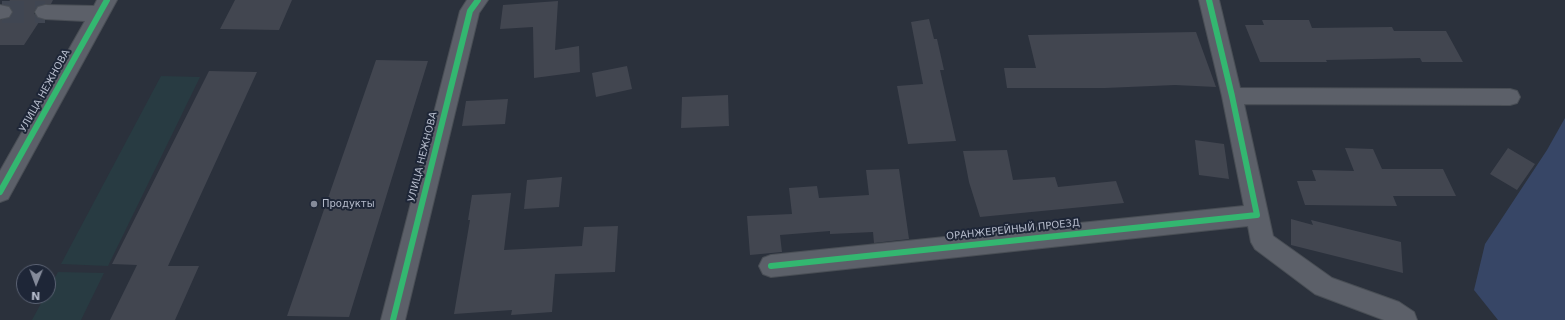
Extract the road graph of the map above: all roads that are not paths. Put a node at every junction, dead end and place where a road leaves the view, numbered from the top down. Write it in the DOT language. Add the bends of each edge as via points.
graph roads {
  1 [pos="478,0"];
  2 [pos="1209,0"];
  3 [pos="103,7"];
  4 [pos="46,12"];
  5 [pos="1232,96"];
  6 [pos="1510,97"];
  7 [pos="0,192"];
  8 [pos="1257,215"];
  9 [pos="771,266"];
  10 [pos="393,320"];
  11 [pos="1405,320"];
  1 -- 10 [label="street, УЛИЦА НЕЖНОВА" via="470,11"];
  2 -- 5 [label="street"];
  3 -- 4 [label="street"];
  3 -- 7 [label="street, УЛИЦА НЕЖНОВА"];
  5 -- 6 [label="street"];
  5 -- 8 [label="street"];
  8 -- 9 [label="street, ОРАНЖЕРЕЙНЫЙ ПРОЕЗД"];
  8 -- 11 [label="street" via="1263,242 1324,286 1390,310"];
}
